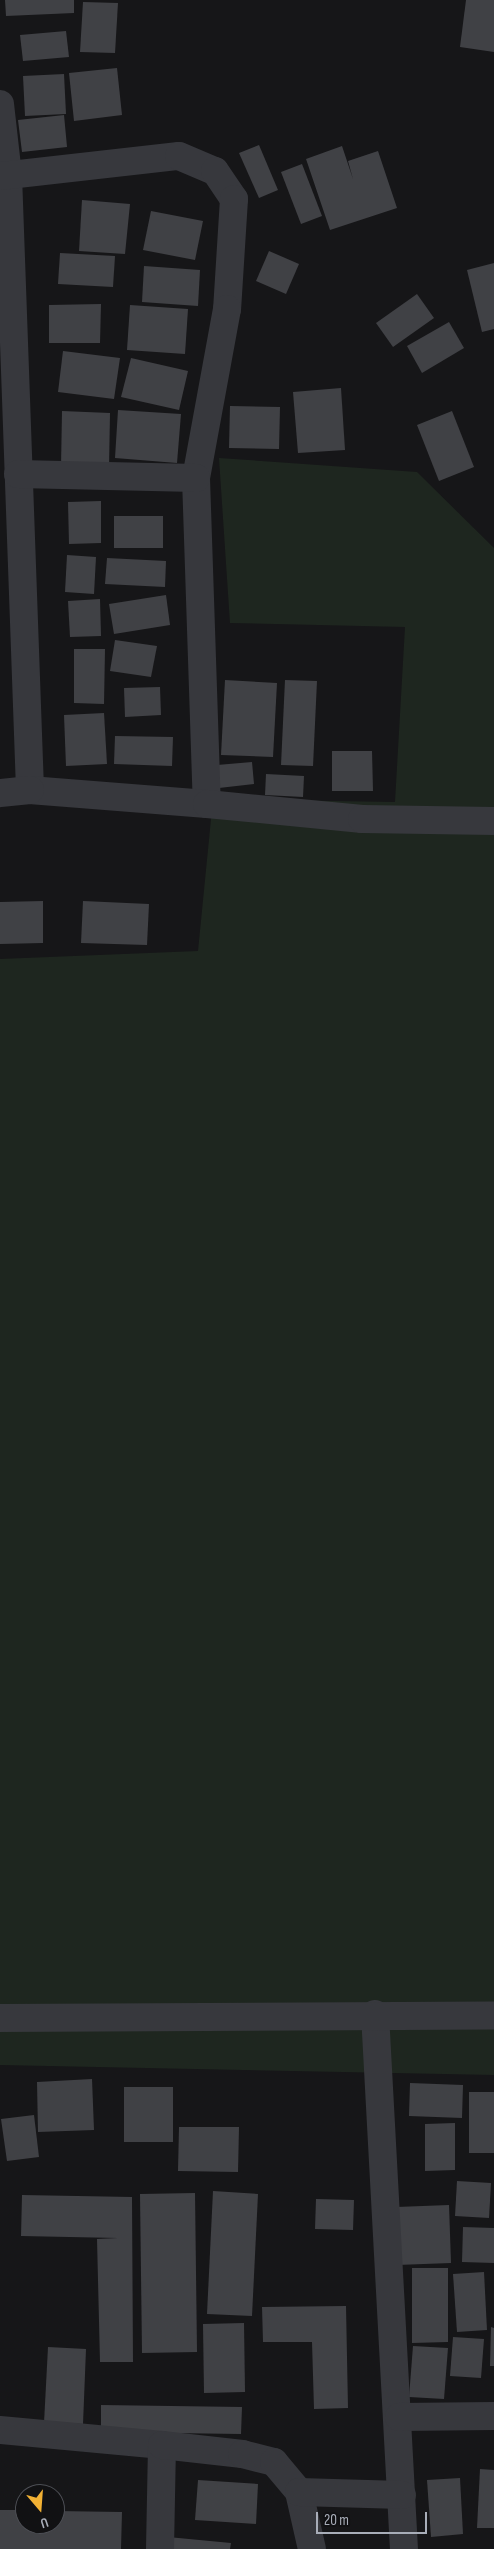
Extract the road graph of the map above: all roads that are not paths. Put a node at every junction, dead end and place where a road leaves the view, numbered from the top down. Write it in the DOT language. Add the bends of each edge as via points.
graph roads {
  1 [pos="0,104"];
  2 [pos="4,175"];
  3 [pos="18,474"];
  4 [pos="196,478"];
  5 [pos="30,790"];
  6 [pos="0,793"];
  7 [pos="207,804"];
  8 [pos="494,821"];
  9 [pos="376,2014"];
  10 [pos="494,2015"];
  11 [pos="0,2018"];
  12 [pos="494,2416"];
  13 [pos="399,2417"];
  14 [pos="0,2430"];
  15 [pos="162,2445"];
  16 [pos="300,2492"];
  17 [pos="402,2495"];
  18 [pos="160,2549"];
  19 [pos="312,2549"];
  20 [pos="404,2549"];
  1 -- 2 [label="street"];
  2 -- 3 [label="street"];
  2 -- 4 [label="street" via="180,156 215,171 234,199 227,309"];
  3 -- 4 [label="street"];
  3 -- 5 [label="street"];
  4 -- 7 [label="street"];
  5 -- 6 [label="street"];
  5 -- 7 [label="street"];
  7 -- 8 [label="street" via="362,819"];
  9 -- 10 [label="street"];
  9 -- 11 [label="street"];
  9 -- 13 [label="street"];
  12 -- 13 [label="street"];
  13 -- 17 [label="street"];
  14 -- 15 [label="street"];
  15 -- 16 [label="street" via="242,2454 274,2462"];
  15 -- 18 [label="street"];
  16 -- 17 [label="street"];
  16 -- 19 [label="street"];
  17 -- 20 [label="street"];
}
